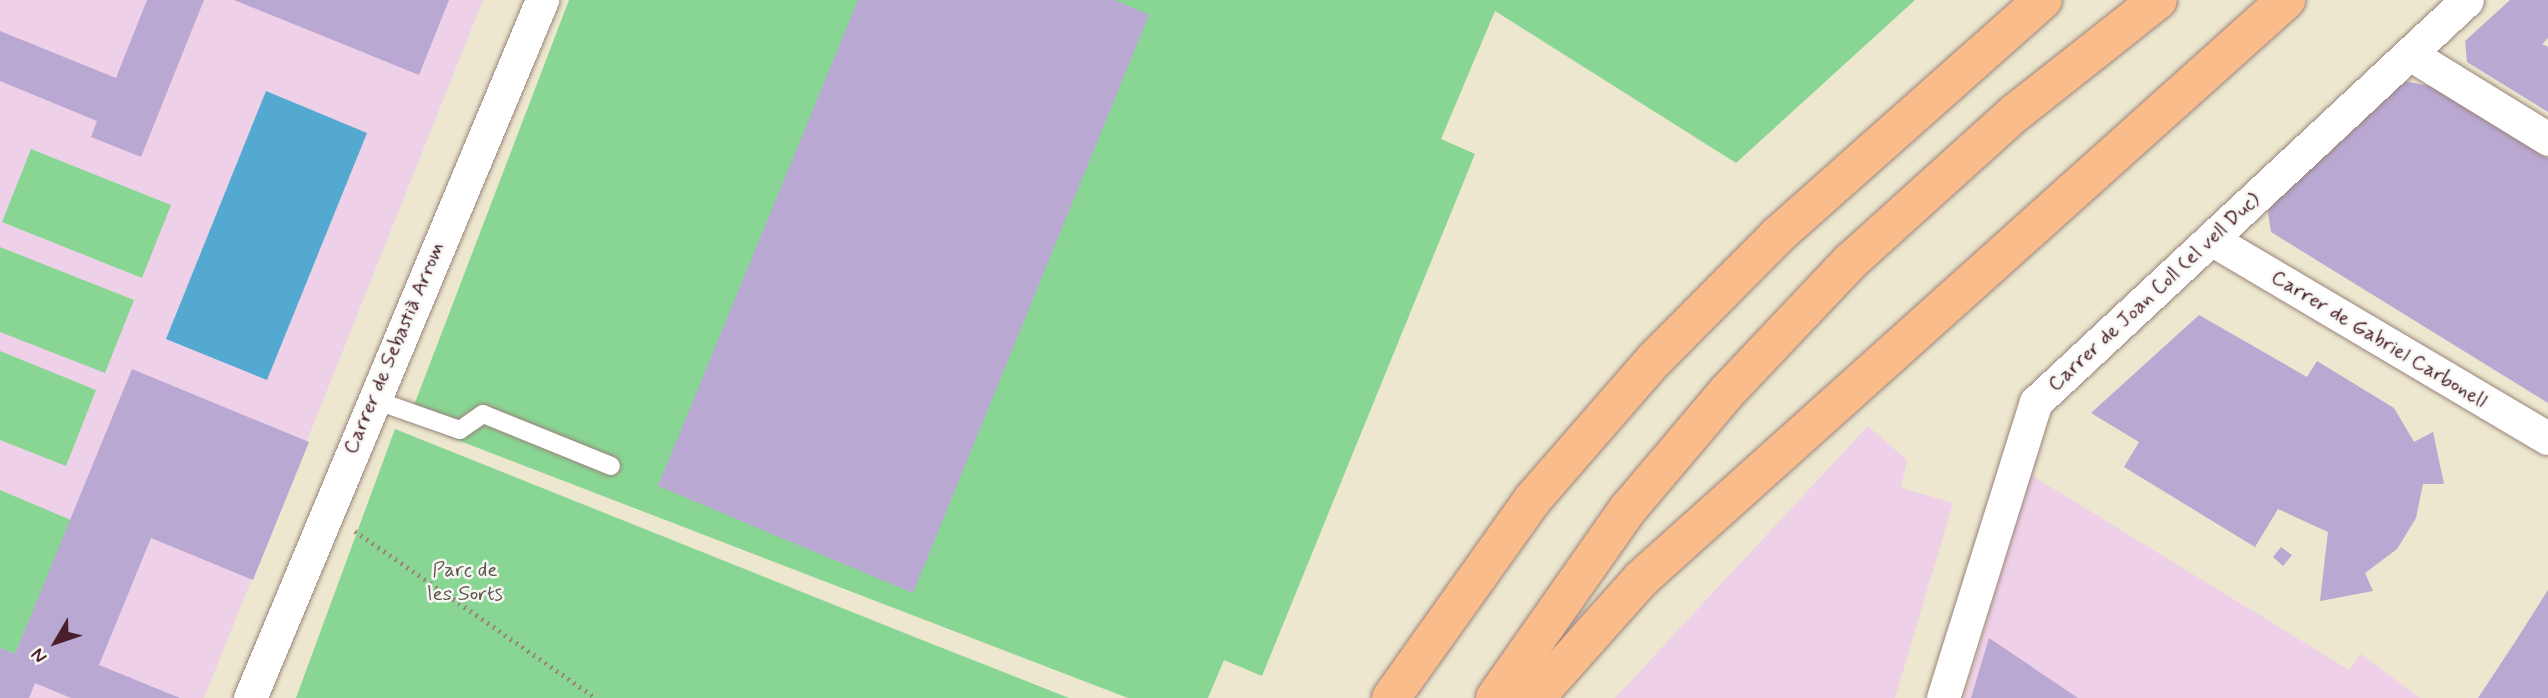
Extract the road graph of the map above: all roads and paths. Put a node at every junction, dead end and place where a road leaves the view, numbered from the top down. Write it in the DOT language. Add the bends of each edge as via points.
graph roads {
  1 [pos="542,0"];
  2 [pos="2043,0"];
  3 [pos="2158,0"];
  4 [pos="2286,0"];
  5 [pos="2467,0"];
  6 [pos="2410,54"];
  7 [pos="2548,139"];
  8 [pos="2211,239"];
  9 [pos="372,399"];
  10 [pos="2548,439"];
  11 [pos="611,466"];
  12 [pos="323,515"];
  13 [pos="250,698"];
  14 [pos="596,698"];
  15 [pos="1391,698"];
  16 [pos="1494,698"];
  17 [pos="1535,698"];
  18 [pos="1943,698"];
  1 -- 9 [label="street, Carrer de Sebastià Arrom"];
  2 -- 15 [label="highway" via="1778,235 1654,360 1525,509"];
  3 -- 16 [label="highway" via="1984,141 1851,261 1727,392 1628,509"];
  4 -- 17 [label="highway" via="1641,579"];
  5 -- 6 [label="street, Carrer de Joan Coll (el vell Duc)"];
  6 -- 7 [label="street"];
  6 -- 8 [label="street, Carrer de Joan Coll (el vell Duc)"];
  8 -- 10 [label="street, Carrer de Gabriel Carbonell"];
  8 -- 18 [label="street, Carrer de Joan Coll (el vell Duc)" via="2036,402"];
  9 -- 11 [label="lane" via="460,430 483,414"];
  9 -- 12 [label="street, Carrer de Sebastià Arrom"];
  12 -- 13 [label="street, Carrer de Sebastià Arrom"];
  12 -- 14 [label="path" via="371,540"];
}
